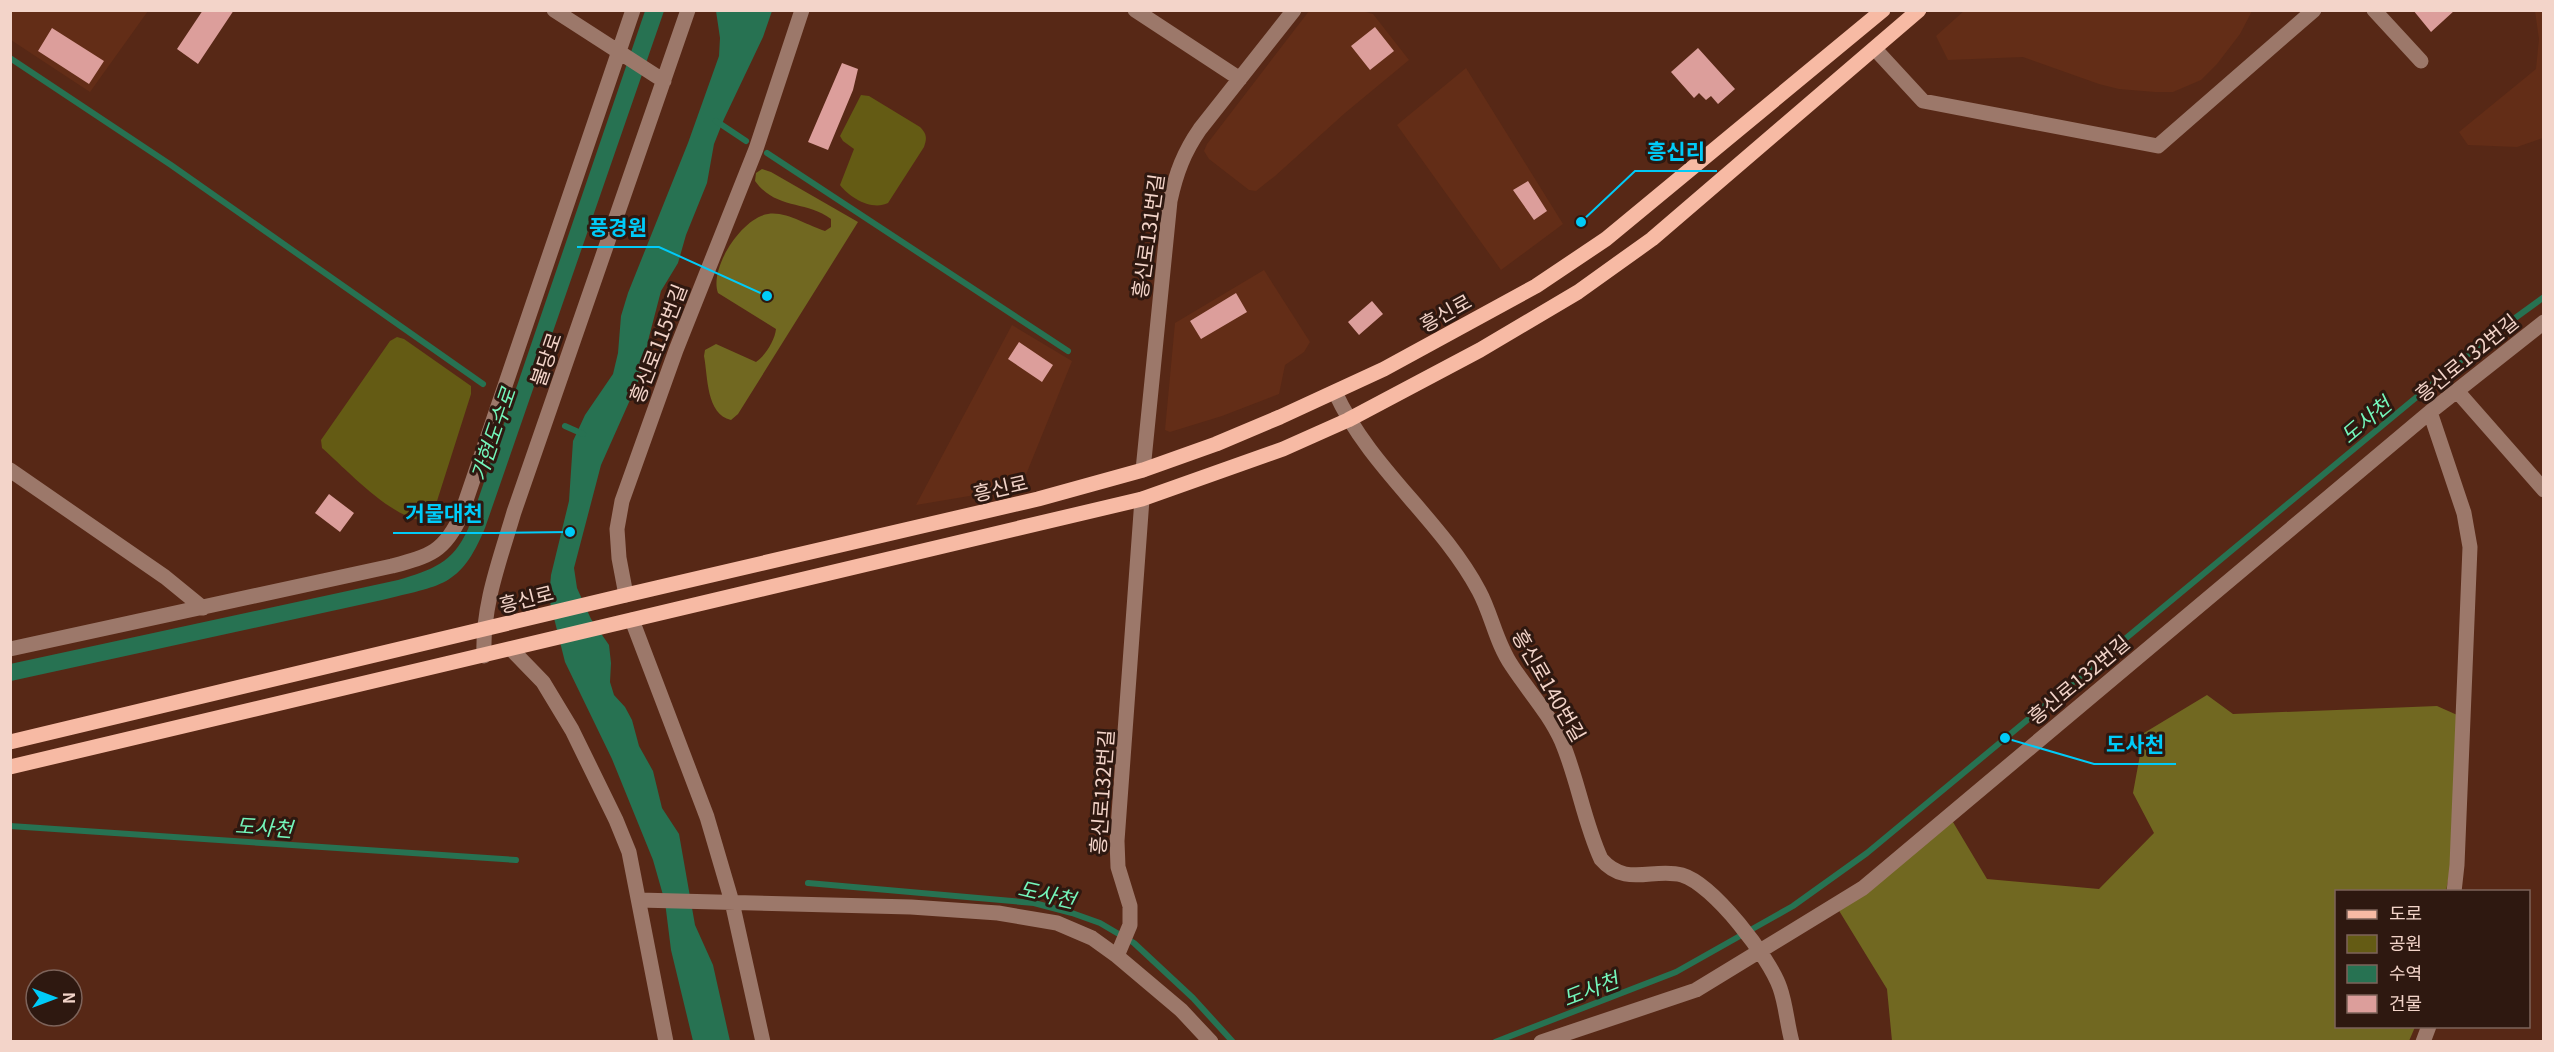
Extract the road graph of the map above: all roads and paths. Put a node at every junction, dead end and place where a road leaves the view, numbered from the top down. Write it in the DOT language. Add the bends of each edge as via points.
graph roads {
  1 [pos="554,10"];
  2 [pos="633,10"];
  3 [pos="688,10"];
  4 [pos="802,10"];
  5 [pos="1135,10"];
  6 [pos="1294,10"];
  7 [pos="1883,10"];
  8 [pos="1919,10"];
  9 [pos="2314,10"];
  10 [pos="2374,10"];
  11 [pos="1875,49"];
  12 [pos="618,52"];
  13 [pos="2421,61"];
  14 [pos="1240,79"];
  15 [pos="664,81"];
  16 [pos="2544,322"];
  17 [pos="2457,391"];
  18 [pos="1335,392"];
  19 [pos="2430,412"];
  20 [pos="1348,420"];
  21 [pos="10,470"];
  22 [pos="1143,470"];
  23 [pos="2544,490"];
  24 [pos="1142,499"];
  25 [pos="621,596"];
  26 [pos="203,608"];
  27 [pos="627,621"];
  28 [pos="483,631"];
  29 [pos="10,649"];
  30 [pos="511,649"];
  31 [pos="484,656"];
  32 [pos="10,742"];
  33 [pos="10,767"];
  34 [pos="2454,890"];
  35 [pos="645,901"];
  36 [pos="724,902"];
  37 [pos="1755,946"];
  38 [pos="1119,951"];
  39 [pos="666,1041"];
  40 [pos="763,1041"];
  41 [pos="1211,1041"];
  42 [pos="1541,1041"];
  43 [pos="1792,1041"];
  1 -- 12 [label="street"];
  2 -- 12 [label="street"];
  3 -- 15 [label="street, 불당로"];
  4 -- 25 [label="street, 흥신로115번길" via="756,149 676,350 622,501 617,529"];
  5 -- 14 [label="street"];
  6 -- 14 [label="street, 흥신로131번길"];
  7 -- 18 [label="main road, 흥신로" via="1660,195 1570,264 1393,364"];
  8 -- 11 [label="main road"];
  9 -- 11 [label="street" via="2157,146 1923,101"];
  10 -- 13 [label="street"];
  11 -- 20 [label="main road" via="1610,271 1527,323"];
  12 -- 15 [label="street"];
  12 -- 26 [label="street" via="453,533 434,552 409,561"];
  14 -- 22 [label="street, 흥신로131번길" via="1186,149 1178,168 1170,201"];
  15 -- 28 [label="street, 불당로" via="514,512"];
  16 -- 17 [label="street, 흥신로132번길"];
  17 -- 19 [label="street, 흥신로132번길"];
  17 -- 23 [label="street"];
  18 -- 20 [label="street, 흥신로140번길"];
  18 -- 22 [label="main road, 흥신로" via="1216,444"];
  19 -- 34 [label="street" via="2464,513 2470,547"];
  19 -- 37 [label="street, 흥신로132번길" via="1863,888"];
  20 -- 24 [label="main road" via="1283,449"];
  20 -- 37 [label="street, 흥신로140번길" via="1480,591 1506,656 1547,713 1561,742 1601,859 1611,871 1681,875 1699,883 1714,895"];
  21 -- 26 [label="street"];
  22 -- 25 [label="main road, 흥신로" via="1038,500"];
  24 -- 27 [label="main road"];
  24 -- 38 [label="street, 흥신로132번길" via="1117,841 1130,925"];
  25 -- 28 [label="main road, 흥신로"];
  26 -- 29 [label="street"];
  27 -- 30 [label="main road"];
  27 -- 36 [label="street" via="707,817"];
  28 -- 31 [label="street, 불당로"];
  28 -- 32 [label="main road, 흥신로"];
  30 -- 31 [label="main road"];
  30 -- 35 [label="street" via="543,682 572,730 616,820"];
  31 -- 33 [label="main road"];
  35 -- 36 [label="street"];
  35 -- 39 [label="street"];
  36 -- 38 [label="street" via="911,907 1030,916 1057,922"];
  36 -- 40 [label="street"];
  37 -- 42 [label="street, 흥신로132번길" via="1696,990"];
  37 -- 43 [label="street, 흥신로140번길" via="1780,987"];
  38 -- 41 [label="street"];
}
